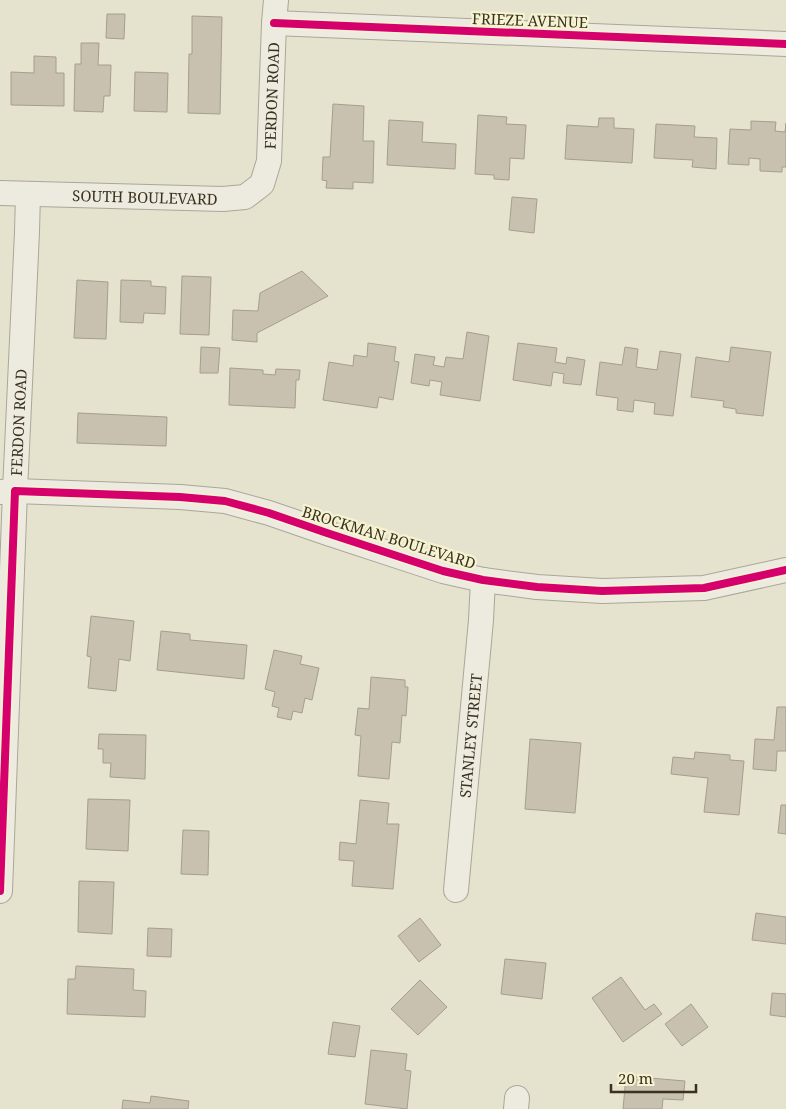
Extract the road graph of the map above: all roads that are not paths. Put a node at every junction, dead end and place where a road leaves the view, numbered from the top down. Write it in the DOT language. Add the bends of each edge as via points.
graph roads {
  1 [pos="275,11"];
  2 [pos="786,44"];
  3 [pos="269,161"];
  4 [pos="0,193"];
  5 [pos="28,194"];
  6 [pos="8,492"];
  7 [pos="786,570"];
  8 [pos="483,580"];
  9 [pos="456,890"];
  10 [pos="0,891"];
  1 -- 2 [label="street, FRIEZE AVENUE"];
  1 -- 3 [label="street, FERDON ROAD"];
  3 -- 5 [label="street, SOUTH BOULEVARD" via="262,184 246,197"];
  4 -- 5 [label="street, SOUTH BOULEVARD"];
  5 -- 6 [label="street, FERDON ROAD" via="28,232"];
  6 -- 8 [label="street, BROCKMAN BOULEVARD" via="225,501 443,571"];
  6 -- 10 [label="street, FERDON ROAD"];
  7 -- 8 [label="street, BROCKMAN BOULEVARD" via="704,588 602,592"];
  8 -- 9 [label="street, STANLEY STREET"];
}
